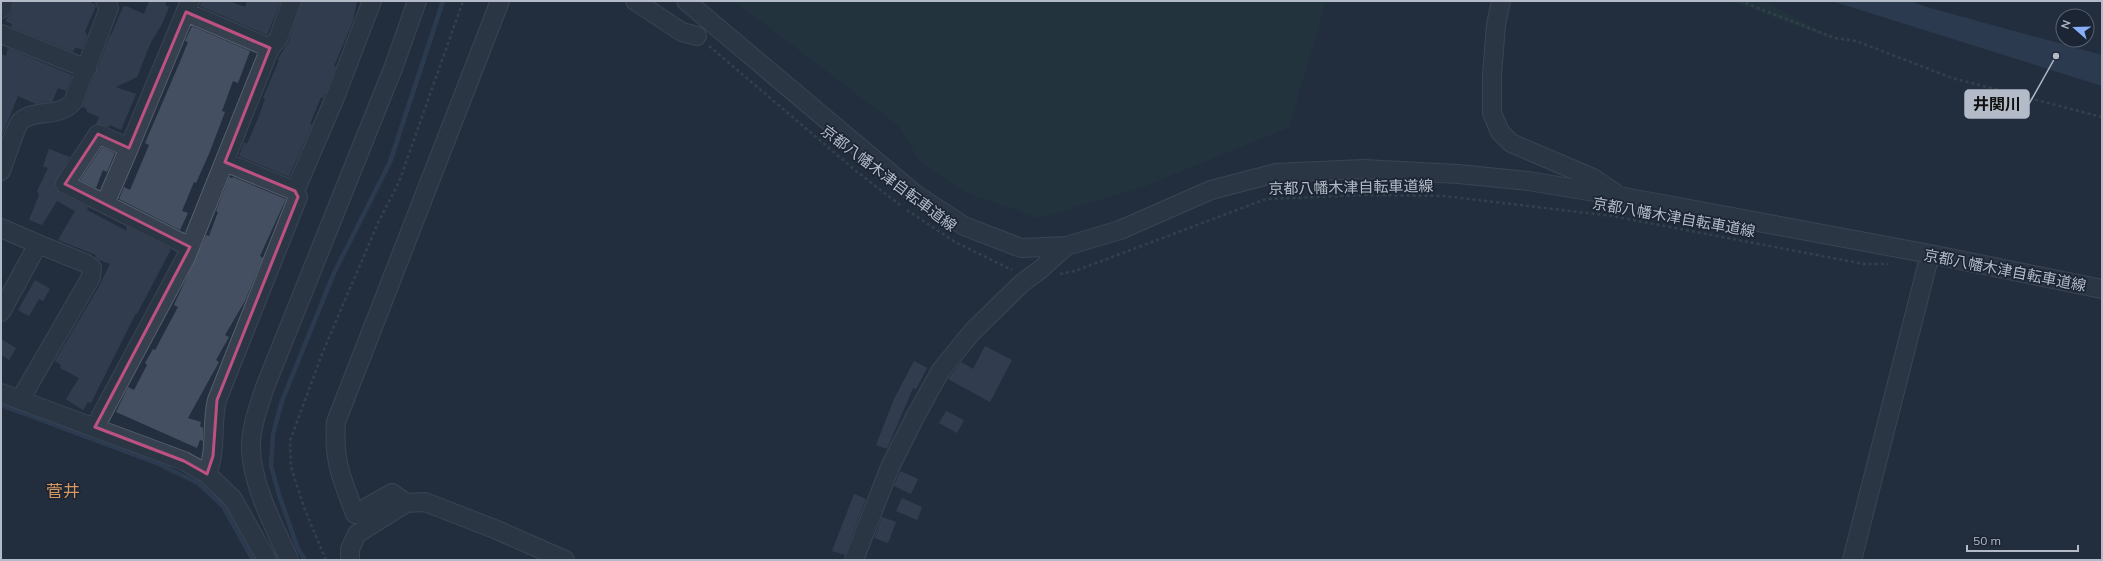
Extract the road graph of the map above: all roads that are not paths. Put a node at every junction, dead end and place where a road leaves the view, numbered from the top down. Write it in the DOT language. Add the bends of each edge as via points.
graph roads {
  1 [pos="4,1"];
  2 [pos="105,1"];
  3 [pos="292,1"];
  4 [pos="372,1"];
  5 [pos="417,1"];
  6 [pos="500,1"];
  7 [pos="635,1"];
  8 [pos="686,1"];
  9 [pos="1501,1"];
  10 [pos="188,6"];
  11 [pos="1,9"];
  12 [pos="1,34"];
  13 [pos="697,36"];
  14 [pos="270,48"];
  15 [pos="87,68"];
  16 [pos="129,148"];
  17 [pos="225,162"];
  18 [pos="1,170"];
  19 [pos="295,191"];
  20 [pos="1619,196"];
  21 [pos="105,204"];
  22 [pos="1,228"];
  23 [pos="38,244"];
  24 [pos="1066,246"];
  25 [pos="190,247"];
  26 [pos="1930,254"];
  27 [pos="2102,289"];
  28 [pos="1,312"];
  29 [pos="1,393"];
  30 [pos="20,400"];
  31 [pos="95,427"];
  32 [pos="207,474"];
  33 [pos="406,503"];
  34 [pos="266,560"];
  35 [pos="289,560"];
  36 [pos="350,560"];
  37 [pos="564,560"];
  38 [pos="854,560"];
  39 [pos="1852,560"];
  1 -- 11 [label="street"];
  2 -- 15 [label="street" via="109,8"];
  3 -- 14 [label="street" via="278,39"];
  4 -- 19 [label="street"];
  5 -- 35 [label="street" via="394,66 265,387 256,418 251,449 257,483"];
  6 -- 33 [label="street" via="336,422 334,444 337,463 355,514 392,493"];
  7 -- 13 [label="street" via="682,32"];
  8 -- 24 [label="street" via="915,194 964,226 1021,248"];
  9 -- 20 [label="street" via="1496,25 1492,75 1492,113 1500,132 1511,143 1593,178"];
  10 -- 14 [label="street"];
  10 -- 16 [label="street"];
  12 -- 15 [label="street"];
  14 -- 17 [label="street"];
  15 -- 18 [label="street" via="69,106 60,112 29,116 20,122"];
  16 -- 21 [label="street"];
  16 -- 21 [label="street" via="98,134 65,184"];
  17 -- 19 [label="street"];
  17 -- 25 [label="street"];
  19 -- 32 [label="street" via="298,197 217,400 213,456"];
  20 -- 24 [label="street" via="1528,181 1458,174 1363,169 1276,174 1211,190 1120,230"];
  20 -- 26 [label="street"];
  21 -- 25 [label="street"];
  22 -- 23 [label="street"];
  23 -- 28 [label="street"];
  23 -- 30 [label="street" via="85,263 92,268 91,277"];
  24 -- 38 [label="street" via="1022,283 972,332 941,370 890,467"];
  25 -- 31 [label="street"];
  26 -- 27 [label="street"];
  26 -- 39 [label="street"];
  29 -- 30 [label="street"];
  30 -- 31 [label="street"];
  31 -- 32 [label="street" via="184,461"];
  32 -- 34 [label="street" via="233,499"];
  33 -- 36 [label="street" via="357,534 350,549"];
  33 -- 37 [label="street" via="425,502"];
}
